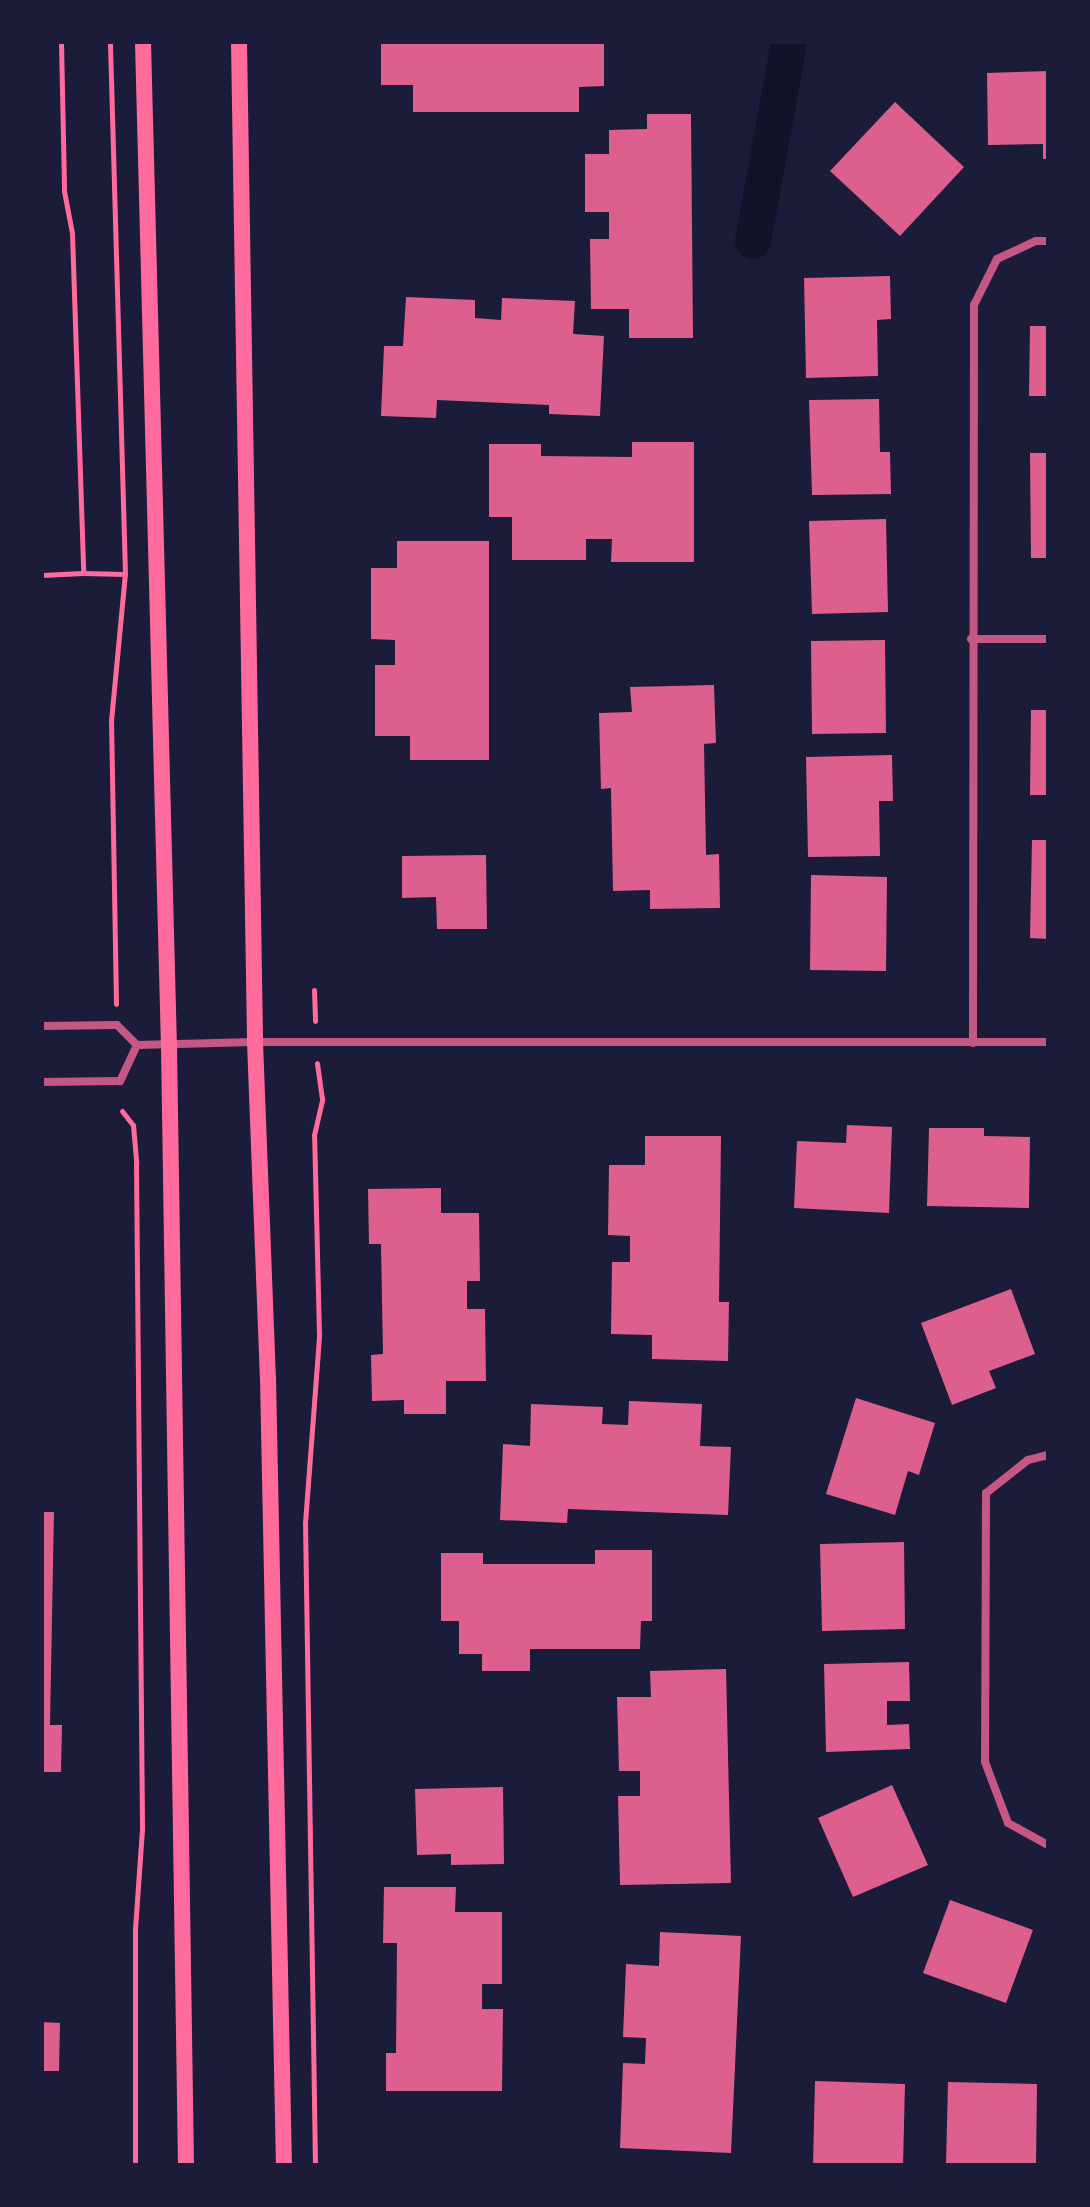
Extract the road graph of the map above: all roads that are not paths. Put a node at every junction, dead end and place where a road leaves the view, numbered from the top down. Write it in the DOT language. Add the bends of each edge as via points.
graph roads {
  1 [pos="143,42"];
  2 [pos="239,42"];
  3 [pos="1048,241"];
  4 [pos="971,639"];
  5 [pos="1048,639"];
  6 [pos="42,1026"];
  7 [pos="255,1042"];
  8 [pos="1048,1042"];
  9 [pos="973,1043"];
  10 [pos="137,1045"];
  11 [pos="169,1045"];
  12 [pos="42,1082"];
  13 [pos="1048,1455"];
  14 [pos="1048,1845"];
  15 [pos="186,2165"];
  16 [pos="284,2165"];
  1 -- 11 [label="main road"];
  2 -- 7 [label="main road"];
  3 -- 4 [label="street" via="997,259 974,305"];
  4 -- 5 [label="street"];
  4 -- 9 [label="street"];
  6 -- 10 [label="street" via="117,1025"];
  7 -- 9 [label="street"];
  7 -- 11 [label="street"];
  7 -- 16 [label="main road" via="268,1378"];
  8 -- 9 [label="street"];
  10 -- 11 [label="street"];
  10 -- 12 [label="street" via="120,1081"];
  11 -- 15 [label="main road"];
  13 -- 14 [label="street" via="1028,1460 986,1493 985,1762 1008,1823"];
}
